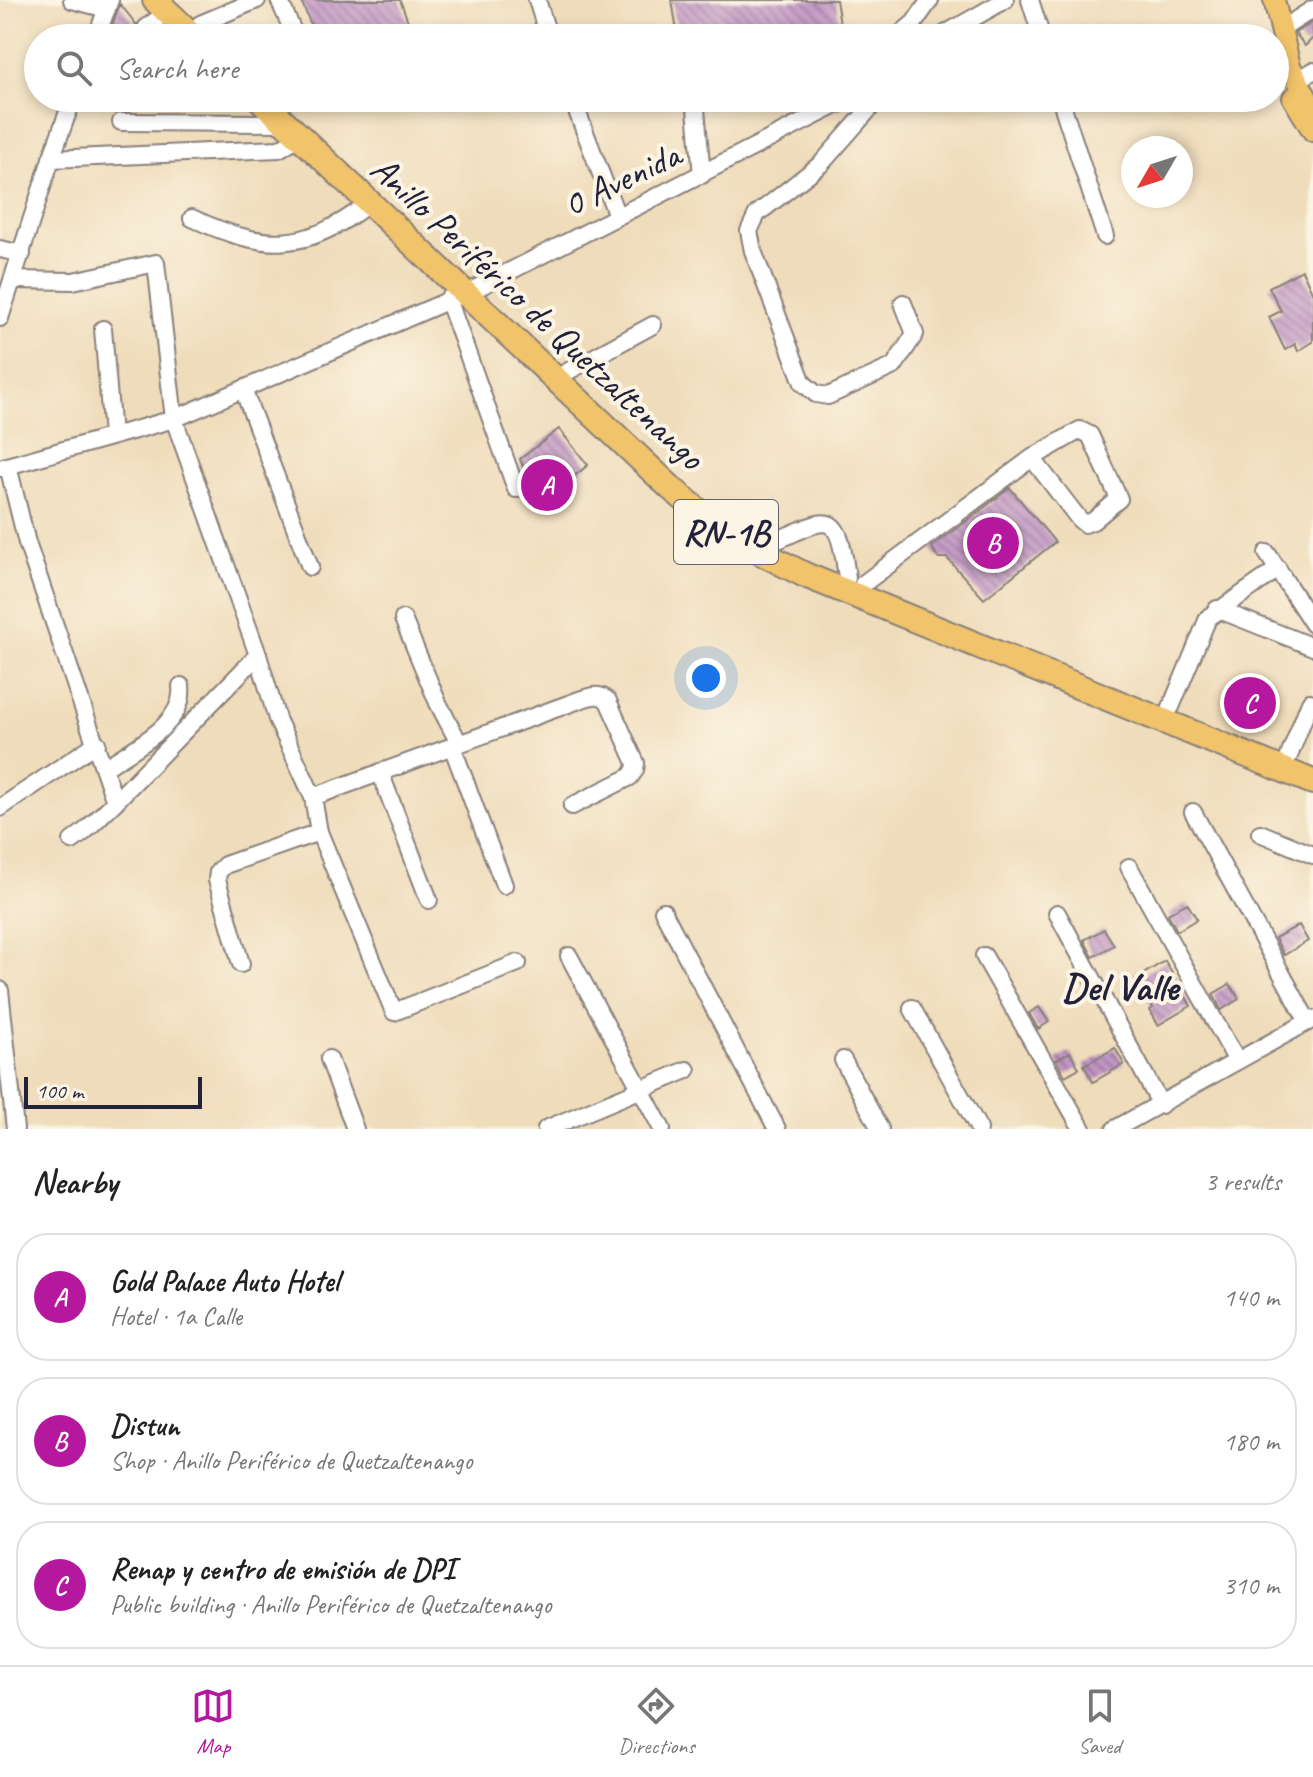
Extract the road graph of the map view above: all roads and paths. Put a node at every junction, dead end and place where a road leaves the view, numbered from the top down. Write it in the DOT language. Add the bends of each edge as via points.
graph roads {
  1 [pos="72,0"];
  2 [pos="257,0"];
  3 [pos="279,0"];
  4 [pos="537,0"];
  5 [pos="930,0"];
  6 [pos="1005,0"];
  7 [pos="1030,0"];
  8 [pos="1262,0"];
  9 [pos="1274,0"];
  10 [pos="108,4"];
  11 [pos="166,4"];
  12 [pos="1313,9"];
  13 [pos="101,24"];
  14 [pos="149,24"];
  15 [pos="192,24"];
  16 [pos="218,24"];
  17 [pos="290,24"];
  18 [pos="545,24"];
  19 [pos="913,24"];
  20 [pos="963,24"];
  21 [pos="1038,24"];
  22 [pos="1271,24"];
  23 [pos="1275,24"];
  24 [pos="1289,25"];
  25 [pos="1289,54"];
  26 [pos="1305,76"];
  27 [pos="1289,91"];
  28 [pos="1313,109"];
  29 [pos="68,112"];
  30 [pos="273,112"];
  31 [pos="290,112"];
  32 [pos="577,112"];
  33 [pos="696,112"];
  34 [pos="823,112"];
  35 [pos="867,112"];
  36 [pos="1065,112"];
  37 [pos="121,122"];
  38 [pos="292,130"];
  39 [pos="1313,131"];
  40 [pos="51,159"];
  41 [pos="702,175"];
  42 [pos="369,203"];
  43 [pos="617,216"];
  44 [pos="192,218"];
  45 [pos="1105,236"];
  46 [pos="0,249"];
  47 [pos="22,254"];
  48 [pos="13,280"];
  49 [pos="461,294"];
  50 [pos="903,303"];
  51 [pos="0,318"];
  52 [pos="653,325"];
  53 [pos="103,329"];
  54 [pos="565,373"];
  55 [pos="243,389"];
  56 [pos="174,419"];
  57 [pos="112,435"];
  58 [pos="1032,458"];
  59 [pos="4,467"];
  60 [pos="516,489"];
  61 [pos="771,543"];
  62 [pos="1267,553"];
  63 [pos="310,567"];
  64 [pos="1278,569"];
  65 [pos="855,581"];
  66 [pos="1217,609"];
  67 [pos="403,619"];
  68 [pos="1313,624"];
  69 [pos="1313,647"];
  70 [pos="258,655"];
  71 [pos="181,686"];
  72 [pos="1310,702"];
  73 [pos="1171,707"];
  74 [pos="97,743"];
  75 [pos="456,744"];
  76 [pos="1289,756"];
  77 [pos="1313,766"];
  78 [pos="105,768"];
  79 [pos="380,772"];
  80 [pos="1313,782"];
  81 [pos="313,797"];
  82 [pos="115,802"];
  83 [pos="572,806"];
  84 [pos="0,808"];
  85 [pos="1193,812"];
  86 [pos="319,832"];
  87 [pos="1260,833"];
  88 [pos="72,841"];
  89 [pos="1313,855"];
  90 [pos="1129,867"];
  91 [pos="504,885"];
  92 [pos="429,900"];
  93 [pos="663,911"];
  94 [pos="1057,913"];
  95 [pos="569,956"];
  96 [pos="984,956"];
  97 [pos="518,963"];
  98 [pos="241,964"];
  99 [pos="0,990"];
  100 [pos="912,1008"];
  101 [pos="1310,1020"];
  102 [pos="329,1059"];
  103 [pos="843,1060"];
  104 [pos="1237,1061"];
  105 [pos="687,1070"];
  106 [pos="640,1088"];
  107 [pos="1161,1105"];
  108 [pos="15,1129"];
  109 [pos="355,1129"];
  110 [pos="546,1129"];
  111 [pos="662,1129"];
  112 [pos="777,1129"];
  113 [pos="880,1129"];
  114 [pos="979,1129"];
  115 [pos="1082,1129"];
  116 [pos="1115,1129"];
  1 -- 10 [label="street"];
  2 -- 16 [label="street"];
  3 -- 17 [label="street"];
  4 -- 18 [label="street"];
  5 -- 19 [label="street"];
  6 -- 20 [label="street"];
  7 -- 21 [label="street"];
  8 -- 22 [label="main road"];
  9 -- 23 [label="main road"];
  10 -- 13 [label="street"];
  11 -- 14 [label="street"];
  11 -- 15 [label="highway"];
  12 -- 24 [label="street"];
  25 -- 26 [label="main road"];
  26 -- 28 [label="main road"];
  27 -- 39 [label="main road"];
  29 -- 40 [label="street"];
  30 -- 38 [label="highway, Anillo Periférico de Quetzaltenango / RN-1B"];
  31 -- 49 [label="highway, Anillo Periférico de Quetzaltenango / RN-1B"];
  32 -- 43 [label="street"];
  33 -- 41 [label="street"];
  34 -- 41 [label="street, 0 Avenida"];
  35 -- 50 [label="street" via="821,164 764,206 749,231 803,383 816,394 828,396 894,366 915,334"];
  36 -- 45 [label="street"];
  37 -- 38 [label="street"];
  38 -- 40 [label="street" via="279,149"];
  38 -- 42 [label="highway, Anillo Periférico de Quetzaltenango / RN-1B"];
  40 -- 47 [label="street"];
  41 -- 43 [label="street, 0 Avenida"];
  42 -- 44 [label="street" via="324,233 282,243 249,240"];
  42 -- 49 [label="highway, Anillo Periférico de Quetzaltenango / RN-1B"];
  43 -- 49 [label="street, 0 Avenida"];
  46 -- 47 [label="street"];
  47 -- 48 [label="street"];
  48 -- 51 [label="street"];
  48 -- 56 [label="street" via="73,281 156,263"];
  49 -- 54 [label="highway, Anillo Periférico de Quetzaltenango / RN-1B"];
  49 -- 55 [label="street, 0 Avenida"];
  49 -- 60 [label="street"];
  49 -- 80 [label="highway, Anillo Periférico de Quetzaltenango / RN-1B" via="672,489 756,550 805,575"];
  52 -- 54 [label="street"];
  53 -- 57 [label="street"];
  54 -- 61 [label="highway, Anillo Periférico de Quetzaltenango / RN-1B" via="698,495"];
  55 -- 56 [label="street, 0 Avenida"];
  55 -- 63 [label="street"];
  56 -- 57 [label="street, 0 Avenida"];
  56 -- 70 [label="street"];
  57 -- 59 [label="street, 0 Avenida"];
  58 -- 58 [label="street" via="1080,430 1090,435 1119,499 1085,524"];
  58 -- 65 [label="street"];
  59 -- 74 [label="street"];
  61 -- 65 [label="highway, Anillo Periférico de Quetzaltenango / RN-1B"];
  61 -- 65 [label="street" via="821,521 831,523 838,529"];
  62 -- 64 [label="street"];
  64 -- 66 [label="street"];
  64 -- 68 [label="street"];
  65 -- 73 [label="highway, Anillo Periférico de Quetzaltenango / RN-1B"];
  66 -- 69 [label="street"];
  66 -- 73 [label="street" via="1208,618"];
  67 -- 75 [label="street"];
  70 -- 81 [label="street" via="277,719"];
  70 -- 82 [label="street"];
  71 -- 78 [label="street" via="181,701 168,723"];
  72 -- 76 [label="street"];
  73 -- 76 [label="highway, Anillo Periférico de Quetzaltenango / RN-1B"];
  74 -- 78 [label="street"];
  74 -- 84 [label="street"];
  75 -- 79 [label="street"];
  75 -- 83 [label="street" via="582,699 604,697 635,770"];
  75 -- 91 [label="street"];
  76 -- 77 [label="highway, Anillo Periférico de Quetzaltenango / RN-1B"];
  78 -- 82 [label="street"];
  79 -- 81 [label="street"];
  79 -- 92 [label="street"];
  81 -- 86 [label="street"];
  82 -- 88 [label="street"];
  85 -- 101 [label="street"];
  86 -- 97 [label="street" via="394,1012"];
  86 -- 98 [label="street" via="218,872"];
  87 -- 89 [label="street"];
  90 -- 104 [label="street"];
  93 -- 112 [label="street"];
  94 -- 107 [label="street"];
  95 -- 106 [label="street"];
  96 -- 115 [label="street"];
  99 -- 108 [label="street"];
  100 -- 114 [label="street"];
  101 -- 104 [label="street"];
  102 -- 109 [label="street"];
  103 -- 113 [label="street"];
  104 -- 107 [label="street"];
  105 -- 106 [label="street"];
  106 -- 110 [label="street"];
  106 -- 111 [label="street"];
  107 -- 116 [label="street"];
}
